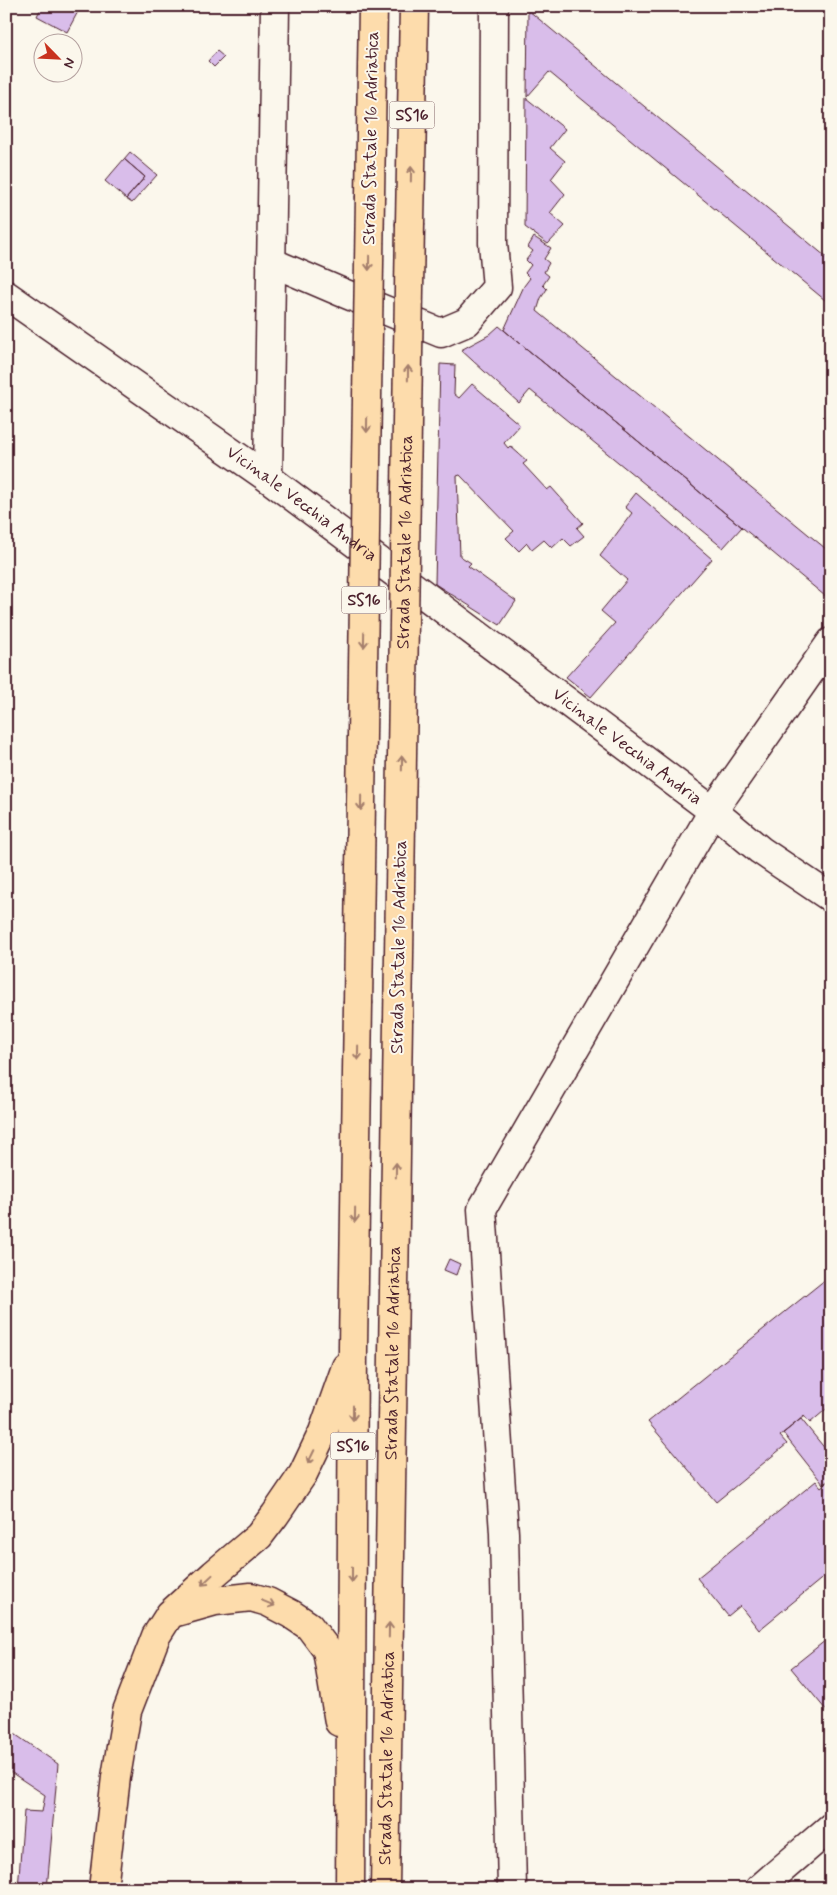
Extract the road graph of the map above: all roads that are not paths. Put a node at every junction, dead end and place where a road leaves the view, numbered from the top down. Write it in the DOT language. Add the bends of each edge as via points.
graph roads {
  1 [pos="275,6"];
  2 [pos="373,6"];
  3 [pos="414,6"];
  4 [pos="494,6"];
  5 [pos="271,262"];
  6 [pos="6,296"];
  7 [pos="268,478"];
  8 [pos="831,642"];
  9 [pos="713,811"];
  10 [pos="831,898"];
  11 [pos="353,1346"];
  12 [pos="170,1614"];
  13 [pos="351,1797"];
  14 [pos="831,1827"];
  15 [pos="103,1889"];
  16 [pos="350,1889"];
  17 [pos="385,1889"];
  18 [pos="512,1889"];
  19 [pos="759,1889"];
  1 -- 5 [label="street"];
  2 -- 11 [label="highway, Strada Statale 16 Adriatica / SS16, one-way, bridge"];
  17 -- 3 [label="highway, Strada Statale 16 Adriatica / SS16, one-way, bridge"];
  4 -- 5 [label="street" via="493,243 497,287 467,322 441,333"];
  5 -- 7 [label="street"];
  6 -- 7 [label="street, Vicinale Vecchia Andria"];
  7 -- 9 [label="street, Vicinale Vecchia Andria"];
  8 -- 9 [label="street"];
  9 -- 10 [label="street, Vicinale Vecchia Andria" via="760,850"];
  9 -- 18 [label="street" via="482,1209 504,1533"];
  11 -- 12 [label="highway, one-way" via="323,1432 303,1474 259,1536"];
  11 -- 13 [label="highway, Strada Statale 16 Adriatica / SS16, one-way"];
  12 -- 13 [label="highway, one-way" via="215,1602 251,1597 276,1606 308,1626 326,1650"];
  12 -- 15 [label="highway" via="152,1644 127,1711"];
  13 -- 16 [label="highway, Strada Statale 16 Adriatica / SS16"];
  14 -- 19 [label="street"];
}
